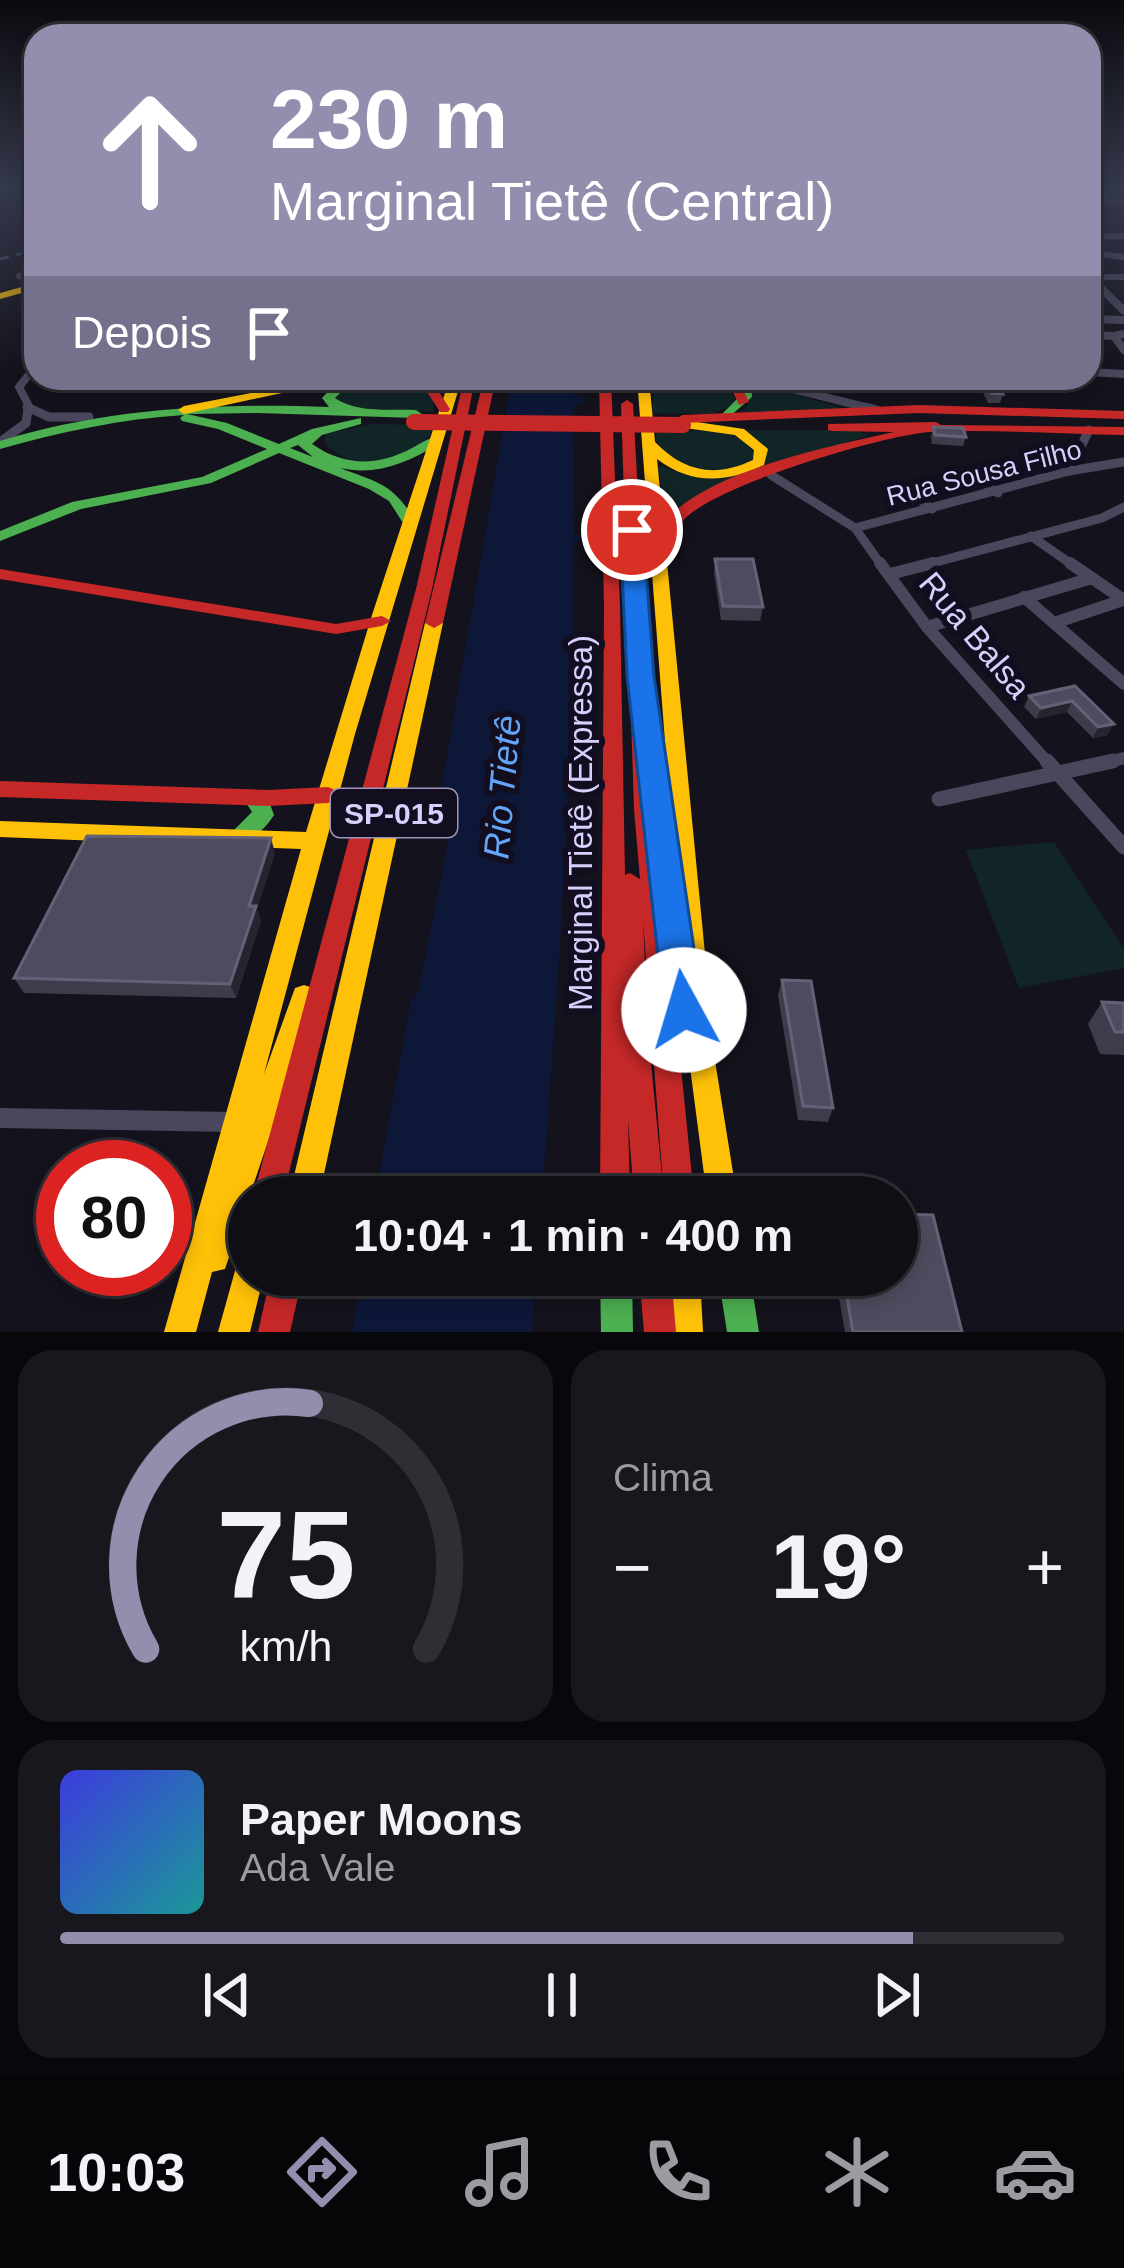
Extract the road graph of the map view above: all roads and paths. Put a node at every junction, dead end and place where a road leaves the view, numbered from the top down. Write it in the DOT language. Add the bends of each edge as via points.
graph roads {
  1 [pos="1101,288"];
  2 [pos="1101,298"];
  3 [pos="1112,298"];
  4 [pos="1124,311"];
  5 [pos="24,381"];
  6 [pos="292,390"];
  7 [pos="336,390"];
  8 [pos="434,390"];
  9 [pos="455,390"];
  10 [pos="464,390"];
  11 [pos="487,390"];
  12 [pos="605,390"];
  13 [pos="637,390"];
  14 [pos="637,390"];
  15 [pos="738,390"];
  16 [pos="746,390"];
  17 [pos="797,390"];
  18 [pos="743,402"];
  19 [pos="28,410"];
  20 [pos="878,410"];
  21 [pos="184,414"];
  22 [pos="454,415"];
  23 [pos="1124,415"];
  24 [pos="88,417"];
  25 [pos="360,417"];
  26 [pos="690,422"];
  27 [pos="936,427"];
  28 [pos="1089,430"];
  29 [pos="1124,431"];
  30 [pos="317,432"];
  31 [pos="631,436"];
  32 [pos="433,441"];
  33 [pos="0,446"];
  34 [pos="275,448"];
  35 [pos="1124,462"];
  36 [pos="1070,471"];
  37 [pos="771,475"];
  38 [pos="982,483"];
  39 [pos="998,493"];
  40 [pos="913,495"];
  41 [pos="1124,507"];
  42 [pos="932,509"];
  43 [pos="408,520"];
  44 [pos="855,528"];
  45 [pos="2,536"];
  46 [pos="1031,536"];
  47 [pos="658,567"];
  48 [pos="0,574"];
  49 [pos="890,574"];
  50 [pos="1092,578"];
  51 [pos="1024,597"];
  52 [pos="1124,600"];
  53 [pos="382,621"];
  54 [pos="1057,622"];
  55 [pos="927,626"];
  56 [pos="640,676"];
  57 [pos="1124,684"];
  58 [pos="1124,758"];
  59 [pos="1058,772"];
  60 [pos="0,789"];
  61 [pos="328,795"];
  62 [pos="253,798"];
  63 [pos="939,800"];
  64 [pos="0,829"];
  65 [pos="615,832"];
  66 [pos="239,835"];
  67 [pos="315,841"];
  68 [pos="1124,847"];
  69 [pos="334,934"];
  70 [pos="703,1067"];
  71 [pos="0,1118"];
  72 [pos="235,1122"];
  73 [pos="273,1176"];
  74 [pos="309,1176"];
  75 [pos="615,1176"];
  76 [pos="647,1176"];
  77 [pos="678,1176"];
  78 [pos="719,1176"];
  79 [pos="243,1296"];
  80 [pos="282,1296"];
  81 [pos="616,1296"];
  82 [pos="657,1296"];
  83 [pos="686,1296"];
  84 [pos="737,1296"];
  85 [pos="183,1321"];
  86 [pos="234,1332"];
  87 [pos="274,1332"];
  88 [pos="616,1332"];
  89 [pos="660,1332"];
  90 [pos="687,1332"];
  91 [pos="743,1332"];
  1 -- 3 [label="street"];
  2 -- 3 [label="street"];
  3 -- 4 [label="street"];
  5 -- 19 [label="street"];
  6 -- 21 [label="main road"];
  7 -- 25 [label="main road" via="328,398 334,405"];
  8 -- 22 [label="main road"];
  9 -- 22 [label="main road"];
  10 -- 22 [label="main road"];
  11 -- 74 [label="main road, SP-015"];
  12 -- 65 [label="main road, Marginal Tietê (Expressa)"];
  13 -- 31 [label="main road"];
  14 -- 31 [label="main road"];
  15 -- 18 [label="main road"];
  16 -- 18 [label="main road"];
  17 -- 20 [label="street"];
  18 -- 26 [label="main road"];
  19 -- 24 [label="street"];
  19 -- 33 [label="street" via="26,424"];
  20 -- 23 [label="main road"];
  20 -- 26 [label="main road"];
  21 -- 24 [label="main road"];
  21 -- 25 [label="main road"];
  21 -- 33 [label="main road" via="94,423"];
  21 -- 34 [label="main road"];
  22 -- 32 [label="main road"];
  22 -- 69 [label="main road" via="424,589"];
  24 -- 33 [label="main road"];
  25 -- 26 [label="main road, bridge"];
  25 -- 30 [label="main road"];
  26 -- 27 [label="main road"];
  26 -- 31 [label="main road" via="747,436 761,449 759,462 726,476 686,473"];
  27 -- 28 [label="main road"];
  27 -- 37 [label="main road"];
  28 -- 29 [label="main road"];
  28 -- 36 [label="street"];
  30 -- 32 [label="main road" via="304,442 307,450 356,468 402,462"];
  30 -- 34 [label="main road"];
  31 -- 47 [label="main road"];
  31 -- 56 [label="main road"];
  32 -- 43 [label="main road"];
  34 -- 43 [label="main road" via="385,491"];
  34 -- 45 [label="main road" via="202,482 88,500"];
  35 -- 36 [label="street, Rua Sousa Filho"];
  36 -- 39 [label="street, Rua Sousa Filho"];
  37 -- 44 [label="street, Rua Balsa"];
  37 -- 47 [label="main road" via="682,513"];
  38 -- 39 [label="street"];
  39 -- 42 [label="street, Rua Sousa Filho"];
  40 -- 42 [label="street"];
  41 -- 46 [label="street"];
  42 -- 44 [label="street, Rua Sousa Filho"];
  43 -- 53 [label="main road"];
  44 -- 49 [label="street, Rua Balsa"];
  46 -- 49 [label="street"];
  46 -- 50 [label="street"];
  47 -- 70 [label="main road"];
  48 -- 53 [label="main road" via="336,629"];
  49 -- 55 [label="street, Rua Balsa"];
  50 -- 51 [label="street"];
  50 -- 52 [label="street"];
  51 -- 54 [label="street"];
  51 -- 55 [label="street"];
  52 -- 54 [label="street"];
  53 -- 61 [label="main road"];
  54 -- 57 [label="street"];
  55 -- 59 [label="street, Rua Balsa"];
  56 -- 70 [label="main road" via="684,1010"];
  56 -- 77 [label="main road"];
  58 -- 59 [label="street"];
  59 -- 63 [label="street"];
  59 -- 68 [label="street, Rua Balsa"];
  60 -- 62 [label="main road"];
  61 -- 62 [label="main road"];
  61 -- 67 [label="main road"];
  62 -- 66 [label="main road" via="263,815"];
  64 -- 66 [label="main road"];
  65 -- 75 [label="main road, Marginal Tietê (Expressa)"];
  65 -- 76 [label="main road" via="629,857"];
  66 -- 67 [label="main road"];
  67 -- 72 [label="main road"];
  69 -- 73 [label="main road"];
  69 -- 85 [label="main road" via="316,961 218,1250"];
  70 -- 78 [label="main road"];
  71 -- 72 [label="street"];
  72 -- 85 [label="main road"];
  79 -- 86 [label="main road"];
  80 -- 87 [label="main road"];
  81 -- 88 [label="main road"];
  82 -- 89 [label="main road"];
  83 -- 90 [label="main road"];
  84 -- 91 [label="main road"];
}
